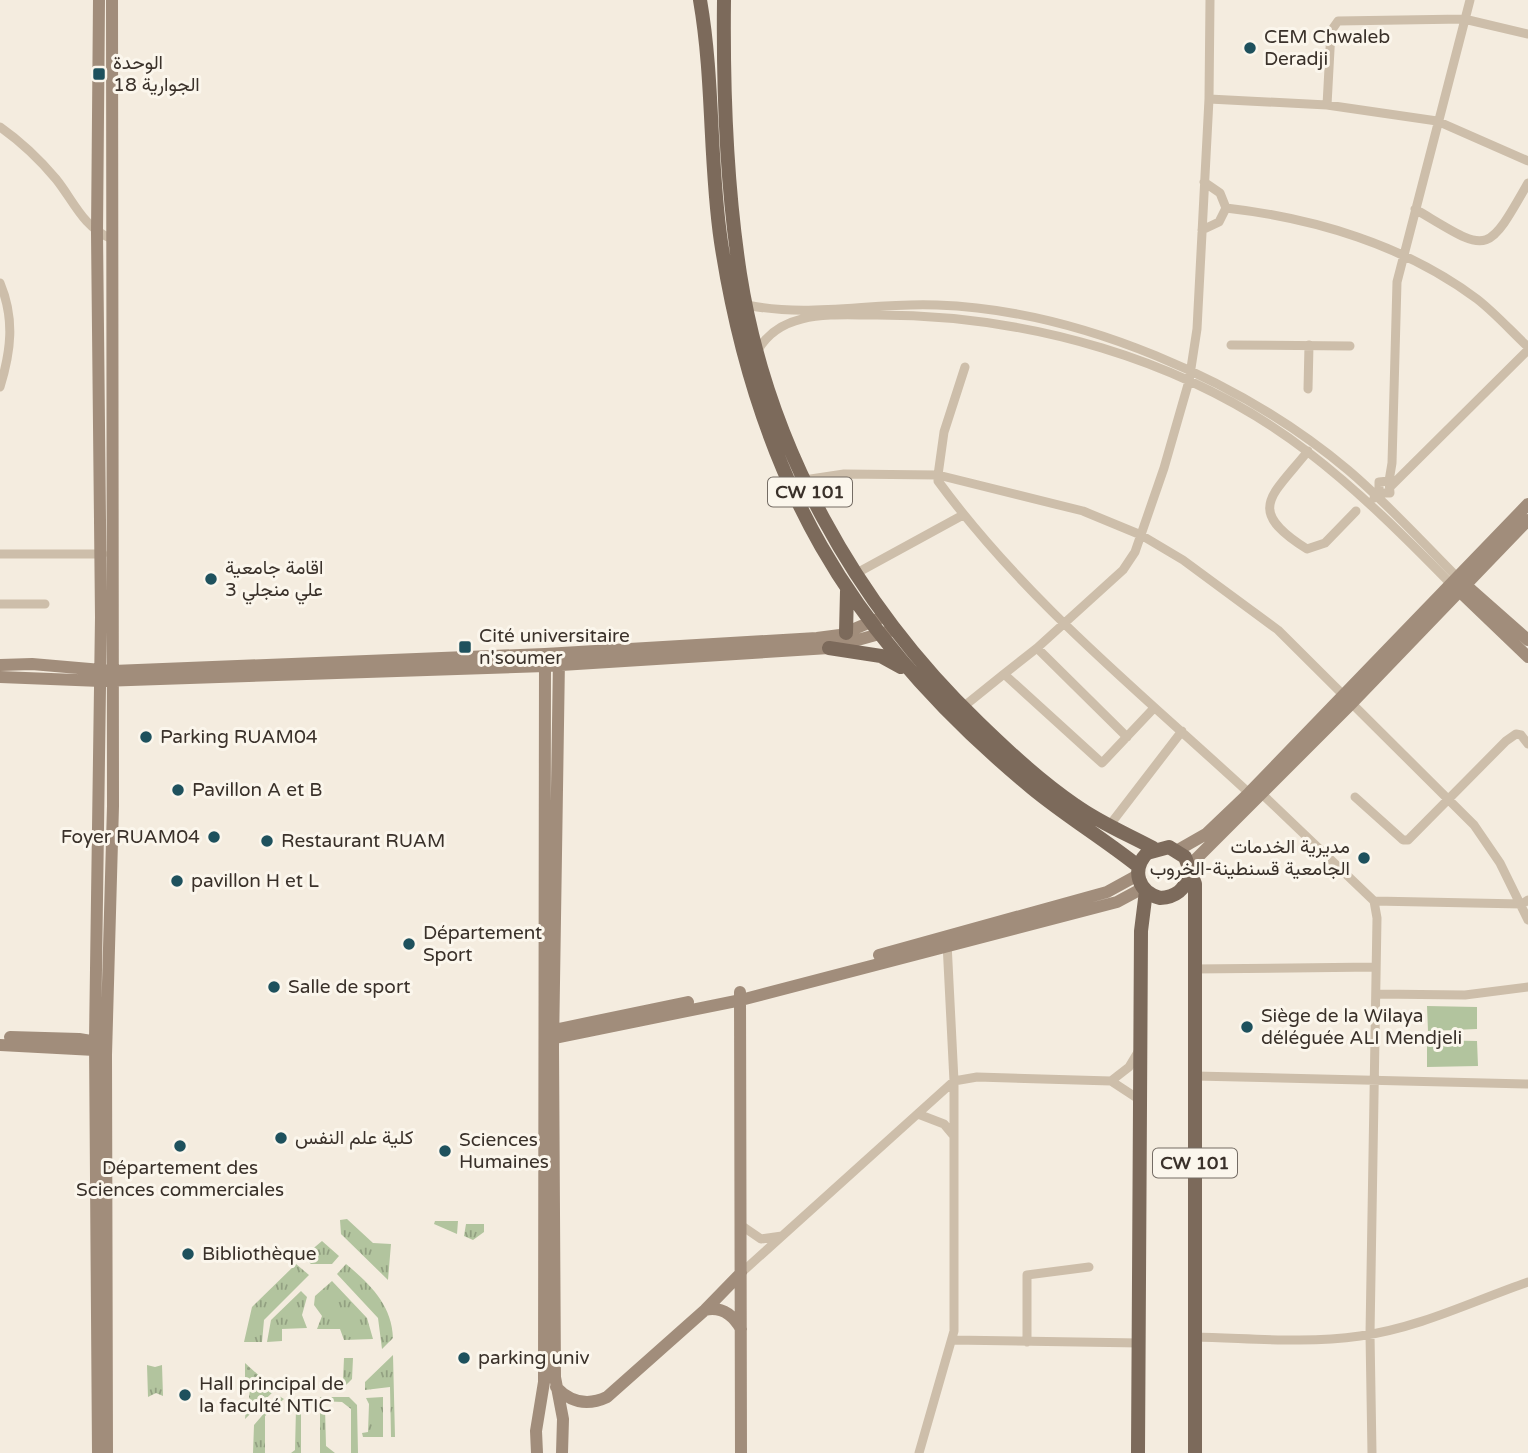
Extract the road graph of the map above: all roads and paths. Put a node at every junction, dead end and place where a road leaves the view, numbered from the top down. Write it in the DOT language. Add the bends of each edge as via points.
graph roads {
  1 [pos="99,0"];
  2 [pos="112,0"];
  3 [pos="700,0"];
  4 [pos="724,0"];
  5 [pos="1210,0"];
  6 [pos="1470,0"];
  7 [pos="1464,19"];
  8 [pos="1528,34"];
  9 [pos="1209,99"];
  10 [pos="1327,105"];
  11 [pos="1437,121"];
  12 [pos="1,128"];
  13 [pos="1528,160"];
  14 [pos="1204,182"];
  15 [pos="1528,183"];
  16 [pos="1226,208"];
  17 [pos="1415,209"];
  18 [pos="1202,230"];
  19 [pos="97,233"];
  20 [pos="110,238"];
  21 [pos="1402,255"];
  22 [pos="0,283"];
  23 [pos="747,305"];
  24 [pos="889,310"];
  25 [pos="1231,345"];
  26 [pos="1309,345"];
  27 [pos="1350,346"];
  28 [pos="1528,349"];
  29 [pos="758,350"];
  30 [pos="965,367"];
  31 [pos="1192,370"];
  32 [pos="1189,381"];
  33 [pos="0,387"];
  34 [pos="1308,389"];
  35 [pos="1308,452"];
  36 [pos="938,475"];
  37 [pos="804,480"];
  38 [pos="1390,484"];
  39 [pos="1374,498"];
  40 [pos="1528,504"];
  41 [pos="1356,511"];
  42 [pos="963,515"];
  43 [pos="1528,520"];
  44 [pos="1141,535"];
  45 [pos="0,554"];
  46 [pos="107,554"];
  47 [pos="855,574"];
  48 [pos="1459,585"];
  49 [pos="847,590"];
  50 [pos="0,604"];
  51 [pos="45,604"];
  52 [pos="884,617"];
  53 [pos="1062,624"];
  54 [pos="874,629"];
  55 [pos="893,630"];
  56 [pos="843,637"];
  57 [pos="1528,640"];
  58 [pos="829,648"];
  59 [pos="1037,648"];
  60 [pos="691,651"];
  61 [pos="1528,657"];
  62 [pos="552,660"];
  63 [pos="0,666"];
  64 [pos="912,674"];
  65 [pos="1004,674"];
  66 [pos="107,676"];
  67 [pos="0,677"];
  68 [pos="1348,700"];
  69 [pos="963,707"];
  70 [pos="1154,708"];
  71 [pos="1182,731"];
  72 [pos="1127,737"];
  73 [pos="1528,744"];
  74 [pos="1255,793"];
  75 [pos="1355,797"];
  76 [pos="1448,800"];
  77 [pos="1108,826"];
  78 [pos="1153,848"];
  79 [pos="1178,850"];
  80 [pos="1189,870"];
  81 [pos="1141,880"];
  82 [pos="1374,901"];
  83 [pos="1525,902"];
  84 [pos="1528,920"];
  85 [pos="947,942"];
  86 [pos="1376,967"];
  87 [pos="1194,969"];
  88 [pos="1528,987"];
  89 [pos="1376,995"];
  90 [pos="740,996"];
  91 [pos="550,1034"];
  92 [pos="0,1037"];
  93 [pos="0,1045"];
  94 [pos="99,1045"];
  95 [pos="1141,1046"];
  96 [pos="1195,1076"];
  97 [pos="1374,1080"];
  98 [pos="954,1081"];
  99 [pos="1111,1081"];
  100 [pos="1528,1084"];
  101 [pos="1140,1100"];
  102 [pos="918,1114"];
  103 [pos="954,1136"];
  104 [pos="742,1226"];
  105 [pos="784,1236"];
  106 [pos="1089,1267"];
  107 [pos="741,1273"];
  108 [pos="1528,1282"];
  109 [pos="705,1310"];
  110 [pos="741,1329"];
  111 [pos="1370,1334"];
  112 [pos="1194,1337"];
  113 [pos="952,1340"];
  114 [pos="1027,1342"];
  115 [pos="1140,1343"];
  116 [pos="559,1400"];
  117 [pos="576,1401"];
  118 [pos="543,1403"];
  119 [pos="98,1453"];
  120 [pos="107,1453"];
  121 [pos="537,1453"];
  122 [pos="562,1453"];
  123 [pos="741,1453"];
  124 [pos="919,1453"];
  125 [pos="1138,1453"];
  126 [pos="1195,1453"];
  127 [pos="1372,1453"];
  1 -- 19 [label="main road"];
  2 -- 20 [label="main road"];
  3 -- 49 [label="main road, CW 101" via="720,238 736,333 788,482"];
  4 -- 23 [label="main road, CW 101" via="734,217"];
  5 -- 9 [label="street"];
  6 -- 7 [label="street"];
  7 -- 8 [label="street"];
  7 -- 10 [label="street" via="1334,22"];
  7 -- 11 [label="street"];
  9 -- 10 [label="street"];
  9 -- 14 [label="street"];
  10 -- 11 [label="street"];
  11 -- 13 [label="street"];
  11 -- 17 [label="street"];
  12 -- 19 [label="street" via="57,181"];
  14 -- 16 [label="street" via="1220,193"];
  14 -- 18 [label="street"];
  15 -- 17 [label="street" via="1506,222 1486,242 1463,238"];
  16 -- 18 [label="street" via="1219,222"];
  16 -- 21 [label="street" via="1324,225"];
  17 -- 21 [label="street"];
  18 -- 31 [label="street"];
  19 -- 20 [label="street"];
  19 -- 46 [label="main road"];
  20 -- 46 [label="main road"];
  21 -- 28 [label="street" via="1478,301"];
  21 -- 38 [label="street" via="1395,309"];
  22 -- 33 [label="street" via="12,326"];
  23 -- 24 [label="street" via="788,310"];
  23 -- 29 [label="main road, CW 101"];
  24 -- 29 [label="street" via="792,320 772,331"];
  24 -- 31 [label="street" via="938,305 1024,317 1088,332"];
  24 -- 32 [label="street" via="973,319 1054,336"];
  25 -- 26 [label="street"];
  26 -- 27 [label="street"];
  26 -- 34 [label="street"];
  28 -- 38 [label="street"];
  29 -- 37 [label="main road, CW 101"];
  30 -- 36 [label="street" via="941,443"];
  31 -- 32 [label="street"];
  31 -- 39 [label="street" via="1316,446"];
  32 -- 35 [label="street" via="1217,393"];
  32 -- 44 [label="street"];
  35 -- 39 [label="street"];
  35 -- 41 [label="street" via="1269,502 1271,518 1281,533 1307,550 1325,543"];
  36 -- 37 [label="street" via="845,474"];
  36 -- 42 [label="street"];
  36 -- 44 [label="street" via="1083,511"];
  37 -- 47 [label="main road, CW 101"];
  38 -- 39 [label="street" via="1379,482"];
  39 -- 48 [label="street"];
  40 -- 48 [label="main road"];
  42 -- 47 [label="street"];
  42 -- 53 [label="street"];
  43 -- 48 [label="main road"];
  44 -- 53 [label="street" via="1123,570"];
  44 -- 68 [label="street" via="1278,630"];
  45 -- 46 [label="street"];
  46 -- 66 [label="main road"];
  47 -- 52 [label="main road, CW 101"];
  48 -- 57 [label="main road"];
  48 -- 61 [label="main road"];
  48 -- 68 [label="main road"];
  49 -- 54 [label="main road, CW 101"];
  49 -- 56 [label="main road"];
  50 -- 51 [label="street"];
  52 -- 54 [label="main road"];
  52 -- 55 [label="main road, CW 101"];
  53 -- 59 [label="street"];
  53 -- 70 [label="street"];
  54 -- 55 [label="main road"];
  54 -- 56 [label="main road"];
  54 -- 64 [label="main road, CW 101"];
  55 -- 69 [label="main road, CW 101"];
  56 -- 58 [label="main road"];
  56 -- 60 [label="main road"];
  58 -- 60 [label="main road"];
  58 -- 64 [label="main road" via="881,656"];
  59 -- 65 [label="street"];
  59 -- 72 [label="street"];
  60 -- 62 [label="main road"];
  62 -- 66 [label="main road"];
  62 -- 91 [label="main road"];
  63 -- 66 [label="main road" via="32,664"];
  64 -- 81 [label="main road, CW 101" via="1031,787"];
  65 -- 69 [label="street"];
  65 -- 72 [label="street" via="1097,761 1107,759"];
  66 -- 67 [label="main road"];
  66 -- 94 [label="main road"];
  68 -- 74 [label="main road"];
  68 -- 76 [label="street"];
  69 -- 77 [label="main road, CW 101" via="1024,766"];
  70 -- 71 [label="street"];
  70 -- 72 [label="street"];
  71 -- 74 [label="street"];
  71 -- 77 [label="street"];
  73 -- 76 [label="street" via="1516,734"];
  74 -- 79 [label="main road" via="1206,834"];
  74 -- 80 [label="main road"];
  74 -- 82 [label="street"];
  75 -- 76 [label="street" via="1403,840"];
  76 -- 83 [label="street" via="1474,825"];
  77 -- 78 [label="main road, CW 101"];
  78 -- 79 [label="main road"];
  78 -- 81 [label="main road"];
  79 -- 80 [label="main road"];
  80 -- 81 [label="main road" via="1183,889 1169,897 1160,898"];
  80 -- 87 [label="main road, CW 101" via="1195,893"];
  81 -- 85 [label="main road"];
  81 -- 95 [label="main road, CW 101"];
  82 -- 83 [label="street"];
  82 -- 86 [label="street"];
  83 -- 84 [label="street"];
  85 -- 90 [label="main road"];
  85 -- 98 [label="street"];
  86 -- 87 [label="street"];
  86 -- 89 [label="street"];
  87 -- 96 [label="main road, CW 101"];
  88 -- 89 [label="street" via="1465,995"];
  89 -- 97 [label="street"];
  90 -- 91 [label="main road"];
  90 -- 104 [label="main road"];
  91 -- 116 [label="main road"];
  91 -- 118 [label="main road"];
  92 -- 94 [label="main road"];
  93 -- 94 [label="main road"];
  94 -- 119 [label="main road"];
  94 -- 120 [label="main road"];
  95 -- 99 [label="street" via="1129,1067"];
  95 -- 101 [label="main road, CW 101"];
  96 -- 97 [label="street"];
  96 -- 112 [label="main road, CW 101"];
  97 -- 100 [label="street"];
  97 -- 111 [label="street"];
  98 -- 99 [label="street" via="977,1077"];
  98 -- 102 [label="street"];
  98 -- 103 [label="street"];
  99 -- 101 [label="street"];
  101 -- 115 [label="main road, CW 101"];
  102 -- 103 [label="street" via="944,1124"];
  102 -- 105 [label="street"];
  103 -- 113 [label="street"];
  104 -- 105 [label="street" via="761,1239"];
  104 -- 107 [label="main road"];
  105 -- 107 [label="street"];
  106 -- 114 [label="street" via="1027,1275"];
  107 -- 109 [label="main road"];
  107 -- 110 [label="main road"];
  108 -- 111 [label="street" via="1424,1321"];
  109 -- 110 [label="main road" via="726,1312"];
  109 -- 117 [label="main road" via="614,1392 600,1400"];
  110 -- 123 [label="main road"];
  111 -- 112 [label="street" via="1279,1340"];
  111 -- 127 [label="street"];
  112 -- 126 [label="main road, CW 101"];
  113 -- 114 [label="street"];
  113 -- 124 [label="street"];
  114 -- 115 [label="street"];
  115 -- 125 [label="main road, CW 101"];
  116 -- 117 [label="main road"];
  116 -- 117 [label="main road"];
  116 -- 118 [label="main road"];
  116 -- 122 [label="main road"];
  118 -- 121 [label="main road" via="536,1431"];
}
